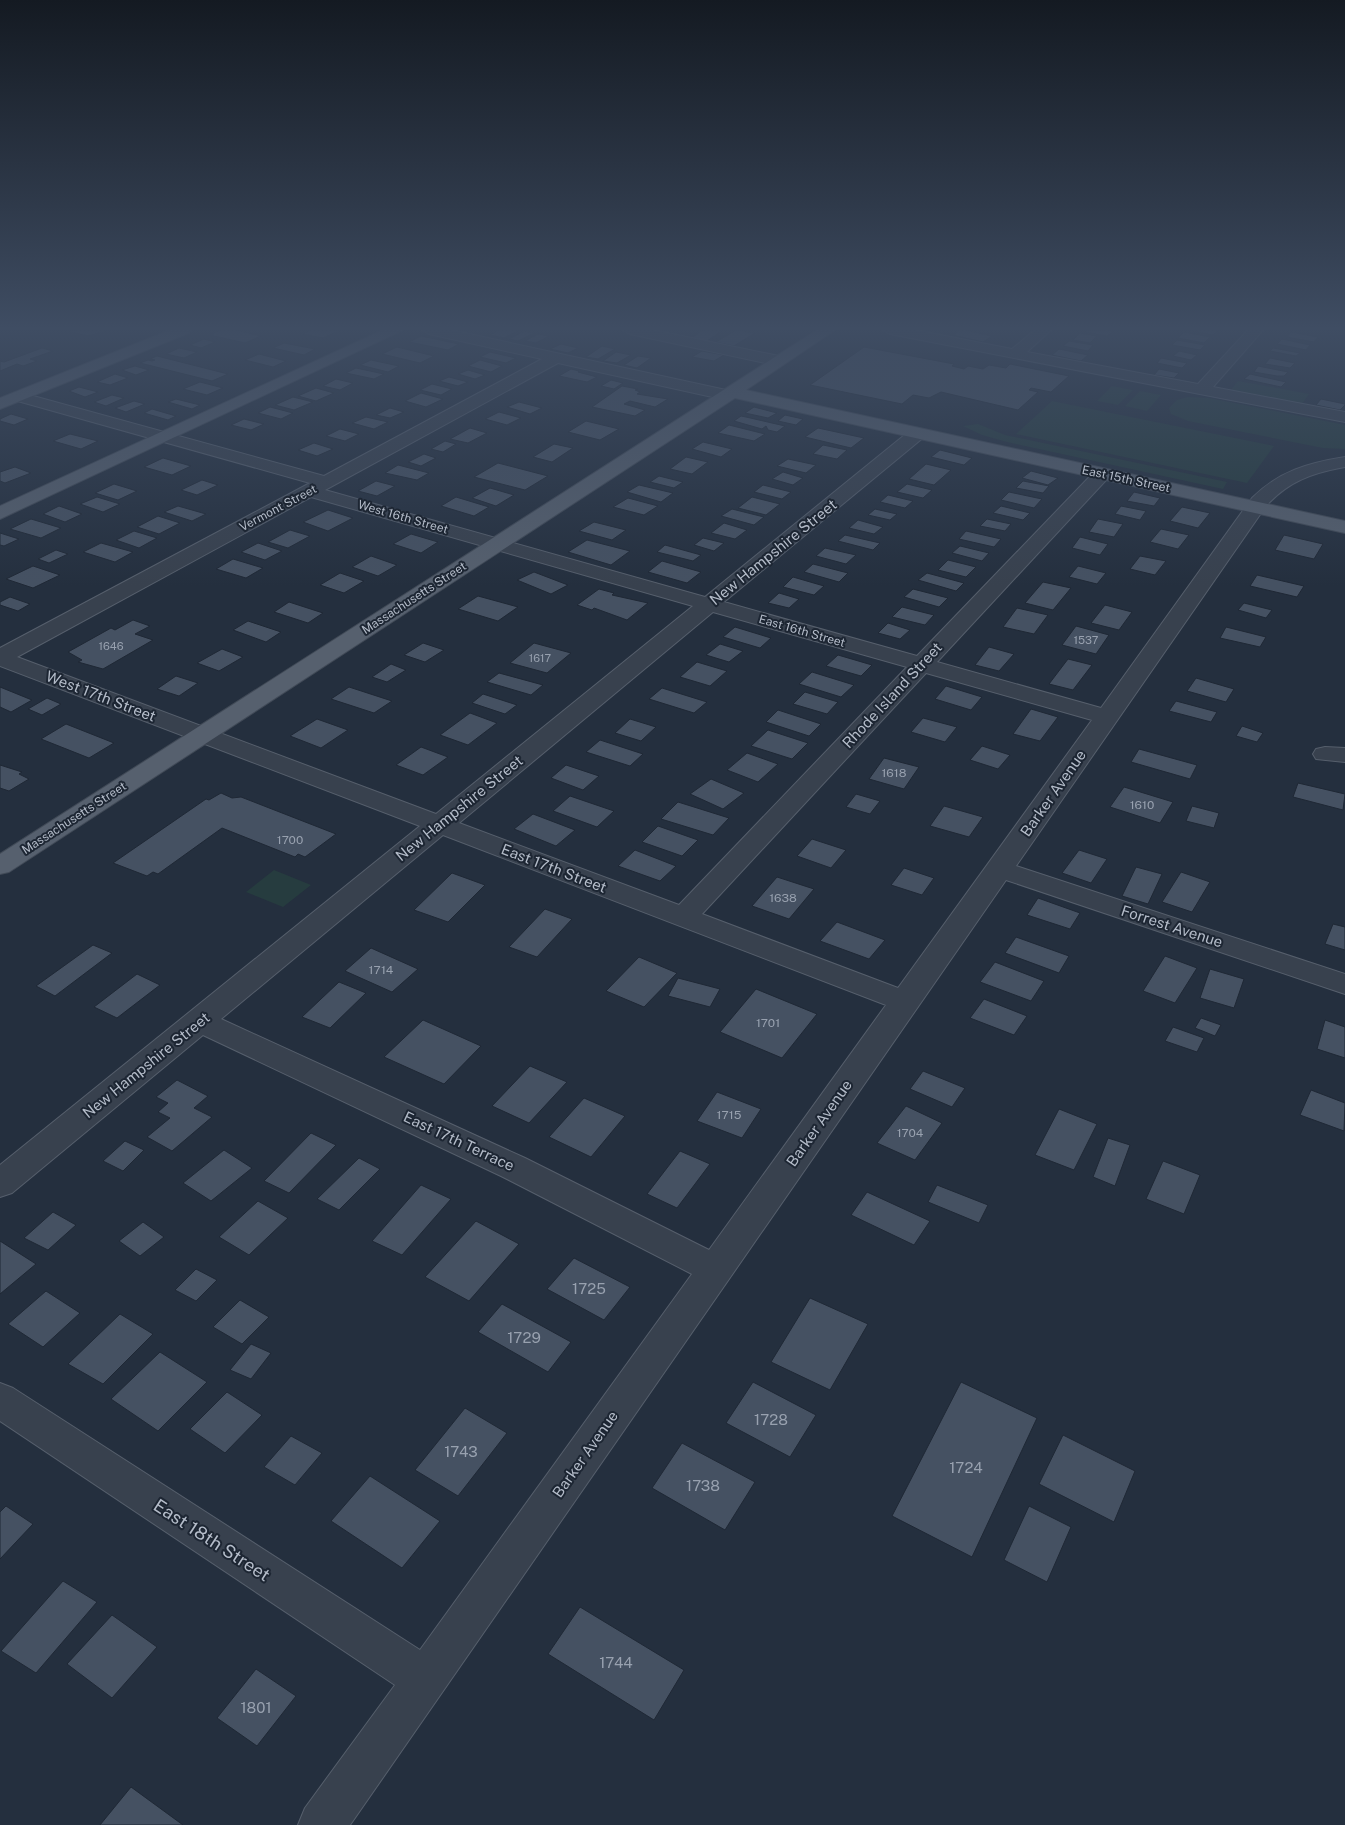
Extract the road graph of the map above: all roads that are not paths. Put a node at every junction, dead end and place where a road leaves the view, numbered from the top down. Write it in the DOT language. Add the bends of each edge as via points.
graph roads {
  1 [pos="88,415"];
  2 [pos="212,415"];
  3 [pos="450,415"];
  4 [pos="695,415"];
  5 [pos="831,415"];
  6 [pos="918,433"];
  7 [pos="165,437"];
  8 [pos="1345,462"];
  9 [pos="1102,474"];
  10 [pos="327,482"];
  11 [pos="310,491"];
  12 [pos="1254,507"];
  13 [pos="0,513"];
  14 [pos="1345,527"];
  15 [pos="497,544"];
  16 [pos="708,604"];
  17 [pos="0,657"];
  18 [pos="921,664"];
  19 [pos="1106,717"];
  20 [pos="202,735"];
  21 [pos="439,824"];
  22 [pos="0,866"];
  23 [pos="999,869"];
  24 [pos="683,917"];
  25 [pos="1345,984"];
  26 [pos="905,1001"];
  27 [pos="200,1020"];
  28 [pos="0,1184"];
  29 [pos="715,1269"];
  30 [pos="0,1400"];
  31 [pos="425,1680"];
  32 [pos="322,1825"];
  1 -- 7 [label="street"];
  2 -- 7 [label="main road"];
  3 -- 10 [label="street, Vermont Street"];
  4 -- 15 [label="main road, Massachusetts Street"];
  5 -- 6 [label="main road, East 15th Street"];
  6 -- 9 [label="main road, East 15th Street"];
  6 -- 16 [label="street, New Hampshire Street"];
  7 -- 10 [label="street"];
  7 -- 13 [label="main road"];
  8 -- 12 [label="street, Barker Avenue" via="1309,469 1282,479"];
  9 -- 12 [label="main road, East 15th Street"];
  9 -- 18 [label="street, Rhode Island Street"];
  10 -- 11 [label="street, Vermont Street"];
  11 -- 15 [label="street, West 16th Street"];
  11 -- 17 [label="street, Vermont Street"];
  12 -- 14 [label="main road, East 15th Street"];
  12 -- 19 [label="street, Barker Avenue"];
  15 -- 16 [label="street, East 16th Street"];
  15 -- 20 [label="main road, Massachusetts Street"];
  16 -- 18 [label="street, East 16th Street"];
  16 -- 21 [label="street, New Hampshire Street"];
  17 -- 20 [label="street, West 17th Street"];
  18 -- 19 [label="street, East 16th Street"];
  18 -- 24 [label="street, Rhode Island Street"];
  19 -- 23 [label="street, Barker Avenue"];
  20 -- 21 [label="street, East 17th Street"];
  20 -- 22 [label="main road, Massachusetts Street"];
  21 -- 24 [label="street, East 17th Street"];
  21 -- 27 [label="street, New Hampshire Street"];
  23 -- 25 [label="street, Forrest Avenue"];
  23 -- 26 [label="street, Barker Avenue"];
  24 -- 26 [label="street, East 17th Street"];
  26 -- 29 [label="street, Barker Avenue"];
  27 -- 28 [label="street, New Hampshire Street"];
  27 -- 29 [label="street, East 17th Terrace" via="513,1167"];
  29 -- 31 [label="street, Barker Avenue"];
  30 -- 31 [label="street, East 18th Street"];
  31 -- 32 [label="street, Barker Avenue"];
}
